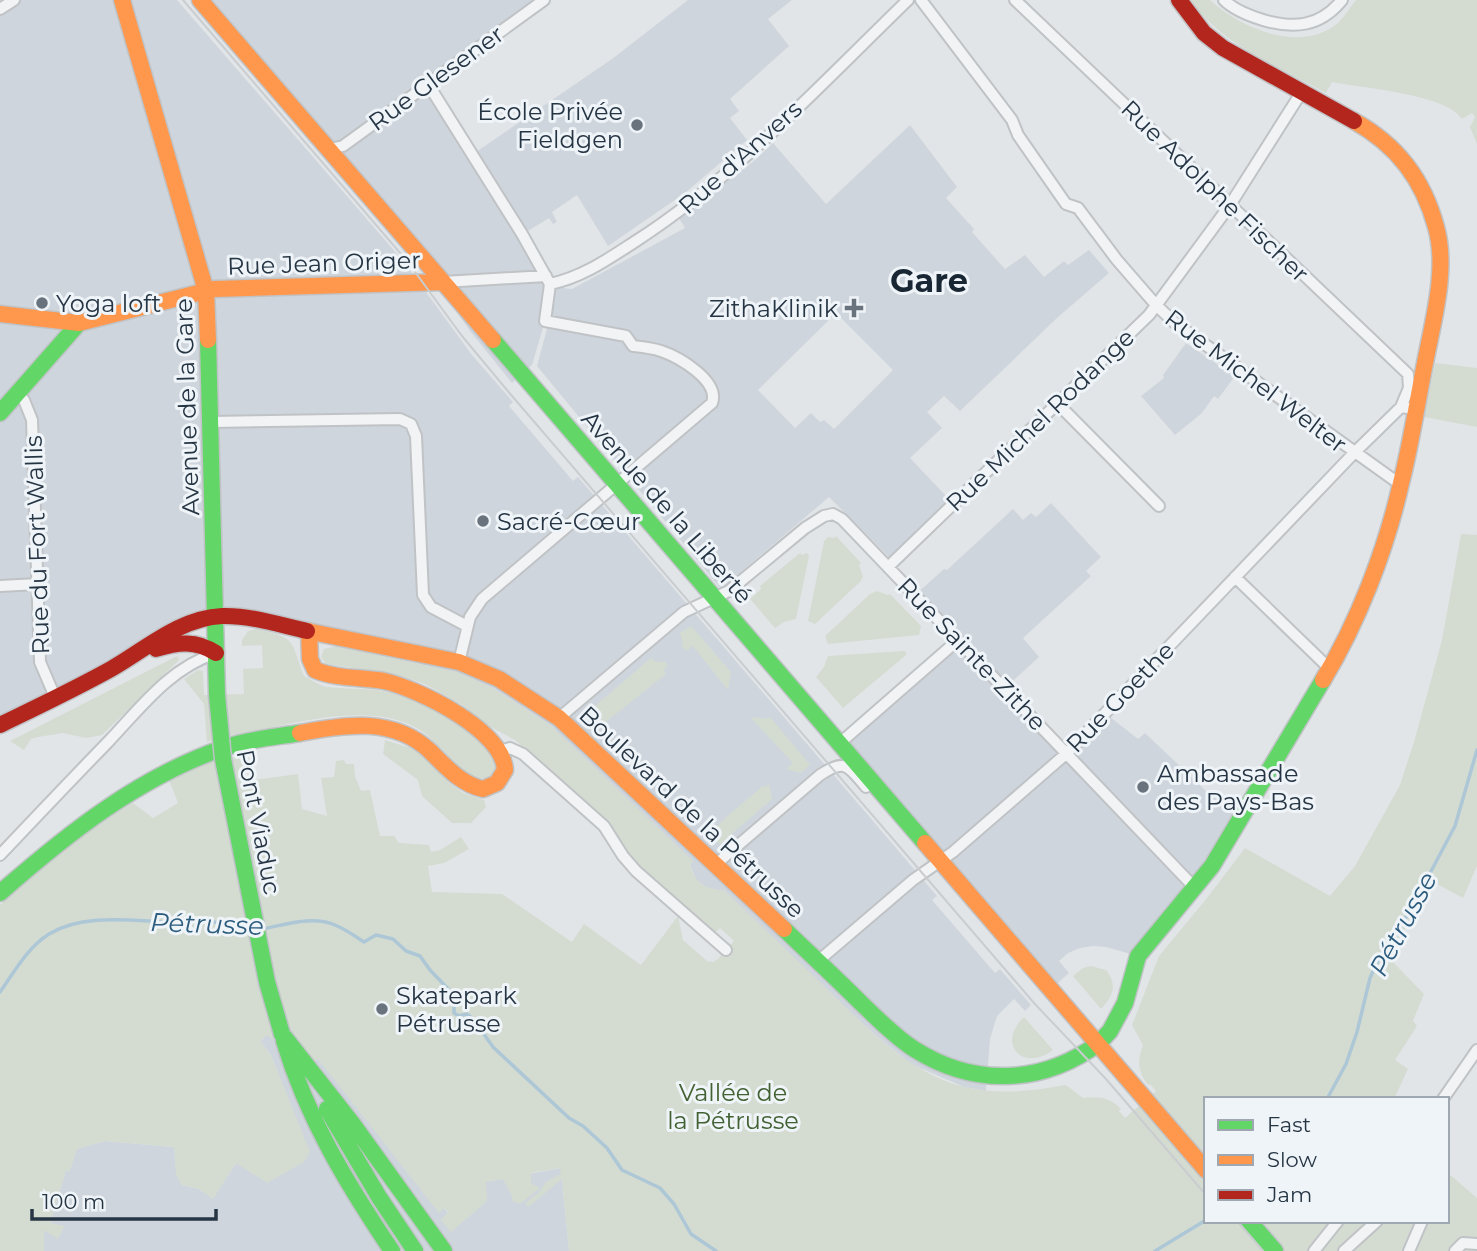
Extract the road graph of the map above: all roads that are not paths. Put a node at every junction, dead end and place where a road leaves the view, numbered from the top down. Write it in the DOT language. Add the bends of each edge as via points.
graph roads {
  1 [pos="14,0"];
  2 [pos="121,0"];
  3 [pos="200,0"];
  4 [pos="544,0"];
  5 [pos="908,0"];
  6 [pos="921,0"];
  7 [pos="1015,0"];
  8 [pos="1179,0"];
  9 [pos="1224,0"];
  10 [pos="1342,0"];
  11 [pos="0,9"];
  12 [pos="428,84"];
  13 [pos="1301,93"];
  14 [pos="326,147"];
  15 [pos="1230,205"];
  16 [pos="548,280"];
  17 [pos="443,282"];
  18 [pos="206,291"];
  19 [pos="1156,305"];
  20 [pos="0,314"];
  21 [pos="79,323"];
  22 [pos="1400,366"];
  23 [pos="1422,369"];
  24 [pos="17,394"];
  25 [pos="1057,404"];
  26 [pos="1408,408"];
  27 [pos="0,413"];
  28 [pos="211,422"];
  29 [pos="1354,453"];
  30 [pos="617,483"];
  31 [pos="1401,485"];
  32 [pos="1158,506"];
  33 [pos="888,567"];
  34 [pos="1235,577"];
  35 [pos="38,584"];
  36 [pos="0,586"];
  37 [pos="716,599"];
  38 [pos="217,615"];
  39 [pos="467,626"];
  40 [pos="309,631"];
  41 [pos="958,640"];
  42 [pos="216,653"];
  43 [pos="126,660"];
  44 [pos="458,662"];
  45 [pos="1329,669"];
  46 [pos="55,697"];
  47 [pos="559,718"];
  48 [pos="0,725"];
  49 [pos="840,743"];
  50 [pos="499,751"];
  51 [pos="1067,753"];
  52 [pos="919,836"];
  53 [pos="0,855"];
  54 [pos="940,860"];
  55 [pos="715,864"];
  56 [pos="1195,888"];
  57 [pos="0,893"];
  58 [pos="726,950"];
  59 [pos="817,962"];
  60 [pos="282,1034"];
  61 [pos="1099,1042"];
  62 [pos="1477,1050"];
  63 [pos="1444,1097"];
  64 [pos="349,1144"];
  65 [pos="370,1148"];
  66 [pos="330,1154"];
  67 [pos="1204,1168"];
  68 [pos="397,1185"];
  69 [pos="379,1197"];
  70 [pos="1252,1223"];
  71 [pos="1336,1223"];
  72 [pos="1375,1223"];
  73 [pos="1421,1223"];
  74 [pos="1477,1244"];
  75 [pos="392,1251"];
  76 [pos="415,1251"];
  77 [pos="444,1251"];
  78 [pos="1275,1251"];
  79 [pos="1314,1251"];
  80 [pos="1344,1251"];
  81 [pos="1409,1251"];
  82 [pos="1455,1251"];
  1 -- 11 [label="street"];
  2 -- 18 [label="main road, Avenue de la Gare"];
  3 -- 14 [label="main road, Avenue de la Liberté"];
  4 -- 12 [label="street, Rue Glesener"];
  5 -- 16 [label="street, Rue d'Anvers" via="748,155 676,215 589,271"];
  6 -- 19 [label="street, Rue Michel Welter" via="1012,120 1066,204 1078,208"];
  7 -- 15 [label="street, Rue Adolphe Fischer"];
  8 -- 13 [label="main road" via="1204,33 1223,48"];
  9 -- 10 [label="street" via="1252,16 1284,26 1320,19"];
  12 -- 14 [label="street, Rue Glesener" via="343,146"];
  12 -- 16 [label="street"];
  13 -- 15 [label="street, Rue Michel Rodange"];
  13 -- 23 [label="main road" via="1374,132 1404,160 1422,189 1437,229 1441,283"];
  14 -- 17 [label="main road, Avenue de la Liberté"];
  15 -- 19 [label="street, Rue Michel Rodange"];
  15 -- 22 [label="street, Rue Adolphe Fischer"];
  16 -- 17 [label="street, Rue d'Anvers"];
  16 -- 30 [label="street" via="545,321 626,336 633,346 680,359 713,389 712,403"];
  17 -- 18 [label="main road, Rue Jean Origer"];
  17 -- 30 [label="main road, Avenue de la Liberté"];
  18 -- 21 [label="main road, Rue Jean Origer"];
  18 -- 28 [label="main road, Avenue de la Gare"];
  19 -- 25 [label="street, Rue Michel Rodange"];
  19 -- 29 [label="street, Rue Michel Welter"];
  20 -- 21 [label="main road"];
  21 -- 24 [label="main road"];
  22 -- 23 [label="street"];
  22 -- 26 [label="street" via="1408,374"];
  23 -- 26 [label="main road"];
  24 -- 27 [label="main road"];
  24 -- 35 [label="street, Rue du Fort Wallis" via="29,409 34,432"];
  25 -- 32 [label="street"];
  25 -- 33 [label="street, Rue Michel Rodange"];
  26 -- 29 [label="street, Rue Goethe"];
  26 -- 31 [label="main road"];
  28 -- 38 [label="main road, Avenue de la Gare"];
  28 -- 39 [label="street" via="400,419 411,424 416,436 423,595 431,607"];
  29 -- 31 [label="street, Rue Michel Welter"];
  29 -- 34 [label="street, Rue Goethe"];
  30 -- 37 [label="main road, Avenue de la Liberté"];
  30 -- 39 [label="street" via="482,598"];
  31 -- 45 [label="main road" via="1372,577"];
  33 -- 37 [label="street, Rue Sainte-Zithe" via="833,514 805,528"];
  33 -- 41 [label="street, Rue Sainte-Zithe"];
  34 -- 45 [label="street"];
  34 -- 51 [label="street, Rue Goethe"];
  35 -- 36 [label="street"];
  35 -- 46 [label="street, Rue du Fort Wallis" via="40,667"];
  37 -- 47 [label="street" via="684,612"];
  37 -- 49 [label="main road, Avenue de la Liberté"];
  38 -- 40 [label="main road, Boulevard de la Pétrusse"];
  38 -- 42 [label="main road, Pont Viaduc"];
  38 -- 43 [label="main road" via="161,637"];
  39 -- 44 [label="street"];
  40 -- 44 [label="main road, Boulevard de la Pétrusse"];
  40 -- 50 [label="main road" via="315,670 423,694 474,726"];
  41 -- 49 [label="street"];
  41 -- 51 [label="street, Rue Sainte-Zithe"];
  42 -- 43 [label="main road" via="183,641"];
  42 -- 53 [label="street" via="180,670 150,697"];
  42 -- 60 [label="main road, Pont Viaduc, bridge" via="222,759 267,982"];
  43 -- 46 [label="main road"];
  44 -- 47 [label="main road, Boulevard de la Pétrusse" via="499,679"];
  45 -- 56 [label="main road"];
  46 -- 48 [label="main road"];
  47 -- 55 [label="main road, Boulevard de la Pétrusse"];
  49 -- 52 [label="main road, Avenue de la Liberté"];
  50 -- 57 [label="main road" via="505,772 500,782 479,790 468,786 413,737 373,725 329,727 239,744 130,795"];
  50 -- 58 [label="street" via="510,748 523,754 604,826 636,872"];
  51 -- 54 [label="street, Rue Goethe"];
  51 -- 56 [label="street, Rue Sainte-Zithe"];
  52 -- 54 [label="main road, Avenue de la Liberté"];
  52 -- 55 [label="street" via="897,823 848,766 837,765"];
  54 -- 59 [label="street, Rue Goethe"];
  54 -- 61 [label="main road, Avenue de la Liberté"];
  55 -- 59 [label="main road, Boulevard de la Pétrusse"];
  56 -- 61 [label="main road" via="1138,956 1125,1003"];
  59 -- 61 [label="main road, Boulevard de la Pétrusse" via="916,1050 955,1068 1022,1076 1049,1071 1084,1055"];
  60 -- 64 [label="main road"];
  60 -- 65 [label="main road"];
  60 -- 66 [label="main road" via="293,1076"];
  61 -- 67 [label="main road, Avenue de la Liberté"];
  62 -- 63 [label="street"];
  64 -- 65 [label="main road" via="360,1142"];
  64 -- 66 [label="main road"];
  64 -- 69 [label="main road"];
  65 -- 68 [label="main road"];
  66 -- 75 [label="main road"];
  68 -- 69 [label="main road" via="383,1185"];
  68 -- 77 [label="main road"];
  69 -- 76 [label="main road"];
  70 -- 78 [label="main road"];
  71 -- 79 [label="street"];
  72 -- 80 [label="street"];
  73 -- 81 [label="street"];
  74 -- 82 [label="street" via="1463,1243"];
}
